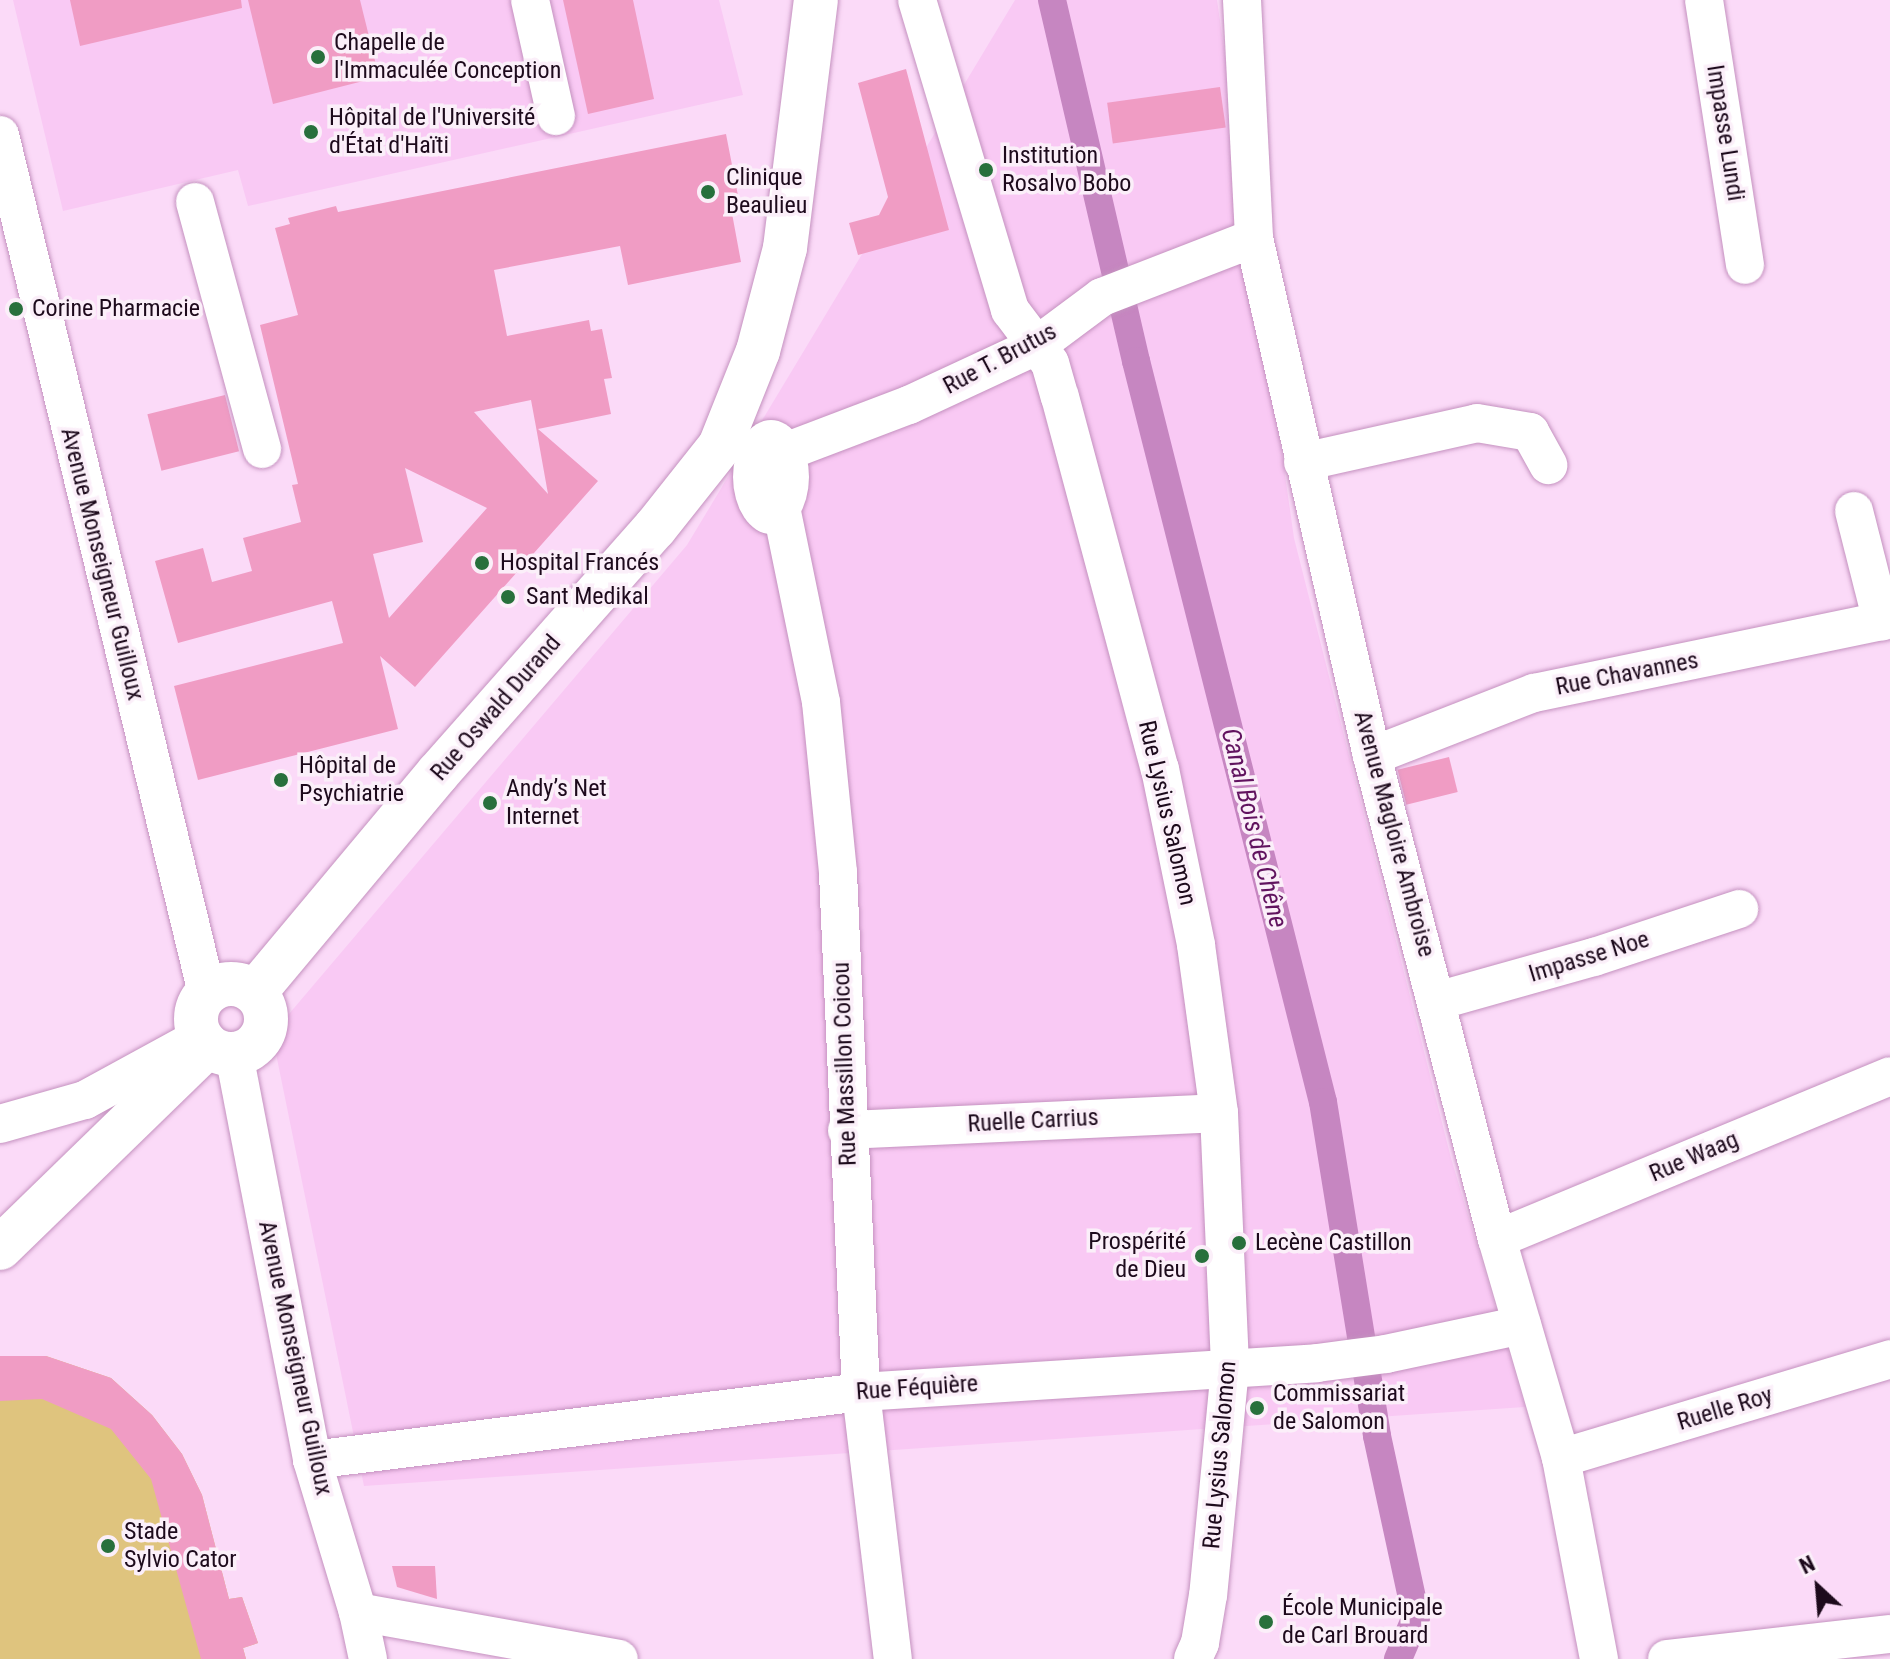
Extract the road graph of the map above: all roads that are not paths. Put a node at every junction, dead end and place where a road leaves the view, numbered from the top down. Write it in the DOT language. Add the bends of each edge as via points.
graph roads {
  1 [pos="530,0"];
  2 [pos="816,0"];
  3 [pos="917,0"];
  4 [pos="1242,0"];
  5 [pos="1704,0"];
  6 [pos="556,116"];
  7 [pos="0,135"];
  8 [pos="195,202"];
  9 [pos="1254,238"];
  10 [pos="12,249"];
  11 [pos="1745,265"];
  12 [pos="1036,346"];
  13 [pos="262,449"];
  14 [pos="758,456"];
  15 [pos="1303,462"];
  16 [pos="1548,465"];
  17 [pos="1854,511"];
  18 [pos="1886,620"];
  19 [pos="1372,756"];
  20 [pos="1739,909"];
  21 [pos="255,992"];
  22 [pos="207,993"];
  23 [pos="1437,1001"];
  24 [pos="214,1045"];
  25 [pos="1890,1076"];
  26 [pos="1219,1113"];
  27 [pos="0,1124"];
  28 [pos="847,1130"];
  29 [pos="1497,1239"];
  30 [pos="0,1248"];
  31 [pos="1522,1325"];
  32 [pos="1890,1359"];
  33 [pos="1230,1368"];
  34 [pos="861,1392"];
  35 [pos="1561,1458"];
  36 [pos="312,1460"];
  37 [pos="358,1612"];
  38 [pos="1890,1634"];
  39 [pos="368,1659"];
  40 [pos="619,1659"];
  41 [pos="893,1659"];
  42 [pos="1193,1659"];
  43 [pos="1599,1659"];
  44 [pos="1667,1659"];
  1 -- 6 [label="street"];
  2 -- 14 [label="main road, Rue Oswald Durand" via="785,248 758,351"];
  3 -- 12 [label="street, Rue Lysius Salomon" via="1010,310"];
  4 -- 9 [label="street, Avenue Magloire Ambroise"];
  5 -- 11 [label="street, Impasse Lundi"];
  7 -- 10 [label="street, Avenue Monseigneur Guilloux"];
  8 -- 13 [label="street"];
  9 -- 12 [label="street, Rue T. Brutus" via="1102,297"];
  9 -- 15 [label="street, Avenue Magloire Ambroise"];
  10 -- 22 [label="street, Avenue Monseigneur Guilloux"];
  12 -- 14 [label="street, Rue T. Brutus" via="909,405"];
  12 -- 26 [label="street, Rue Lysius Salomon" via="1050,363 1060,397 1160,769 1196,945"];
  14 -- 21 [label="main road, Rue Oswald Durand" via="655,528 438,773"];
  14 -- 28 [label="street, Rue Massillon Coicou" via="821,702 838,873"];
  15 -- 16 [label="street" via="1477,423 1530,432"];
  15 -- 19 [label="street, Avenue Magloire Ambroise"];
  17 -- 18 [label="street"];
  18 -- 19 [label="street, Rue Chavannes" via="1534,693"];
  19 -- 23 [label="street, Avenue Magloire Ambroise"];
  20 -- 23 [label="street, Impasse Noe"];
  21 -- 22 [label="main road" via="236,983"];
  21 -- 24 [label="main road" via="267,1024 256,1045"];
  22 -- 24 [label="main road" via="196,1014"];
  23 -- 29 [label="street, Avenue Magloire Ambroise"];
  24 -- 27 [label="street" via="85,1100"];
  24 -- 30 [label="main road"];
  24 -- 36 [label="street, Avenue Monseigneur Guilloux"];
  25 -- 29 [label="street, Rue Waag"];
  26 -- 28 [label="street, Ruelle Carrius"];
  26 -- 33 [label="street, Rue Lysius Salomon"];
  28 -- 34 [label="street, Rue Massillon Coicou"];
  29 -- 31 [label="street, Avenue Magloire Ambroise"];
  31 -- 33 [label="street, Rue Féquière" via="1386,1354"];
  31 -- 35 [label="street, Avenue Magloire Ambroise"];
  32 -- 35 [label="street, Ruelle Roy"];
  33 -- 34 [label="street, Rue Féquière"];
  33 -- 42 [label="street, Rue Lysius Salomon" via="1208,1595"];
  34 -- 36 [label="street, Rue Féquière"];
  34 -- 41 [label="street, Rue Massillon Coicou"];
  35 -- 43 [label="street, Avenue Magloire Ambroise"];
  36 -- 37 [label="street, Avenue Monseigneur Guilloux"];
  37 -- 39 [label="street, Avenue Monseigneur Guilloux"];
  37 -- 40 [label="street"];
  38 -- 44 [label="street"];
}
